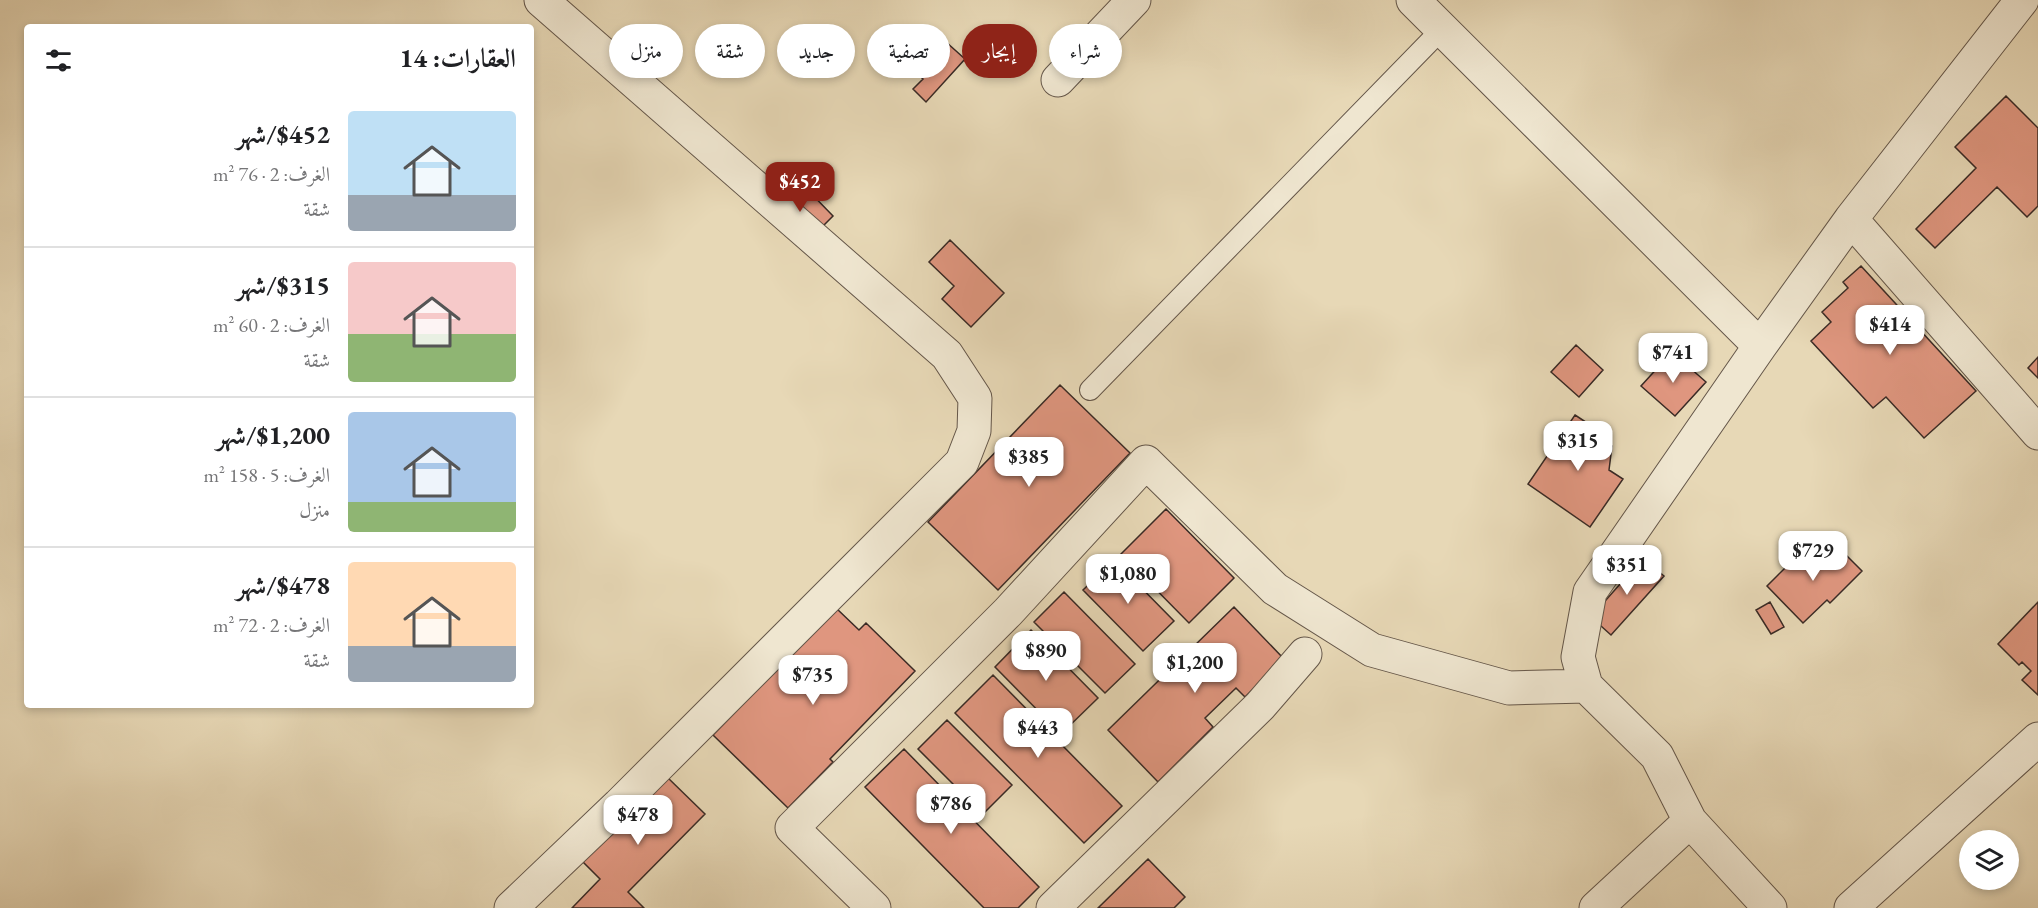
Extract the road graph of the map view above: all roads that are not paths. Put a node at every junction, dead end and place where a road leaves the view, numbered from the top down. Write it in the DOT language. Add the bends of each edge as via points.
graph roads {
  1 [pos="541,0"];
  2 [pos="1134,0"];
  3 [pos="1413,0"];
  4 [pos="2022,0"];
  5 [pos="1442,29"];
  6 [pos="1058,80"];
  7 [pos="1851,219"];
  8 [pos="1760,346"];
  9 [pos="1090,390"];
  10 [pos="2038,433"];
  11 [pos="1305,654"];
  12 [pos="1582,672"];
  13 [pos="2038,739"];
  14 [pos="1690,821"];
  15 [pos="511,908"];
  16 [pos="874,908"];
  17 [pos="1053,908"];
  18 [pos="1596,908"];
  19 [pos="1770,908"];
  20 [pos="1851,908"];
  1 -- 15 [label="street" via="946,355 975,398 974,431 962,462"];
  2 -- 6 [label="street"];
  3 -- 5 [label="street"];
  4 -- 7 [label="street"];
  5 -- 8 [label="street"];
  5 -- 9 [label="lane"];
  7 -- 8 [label="street"];
  7 -- 10 [label="street"];
  8 -- 12 [label="street" via="1590,592"];
  11 -- 17 [label="street" via="1260,706"];
  12 -- 14 [label="street" via="1657,756"];
  12 -- 16 [label="street" via="1549,687 1509,688 1372,650 1275,589 1146,462 1008,612 792,828"];
  13 -- 20 [label="street"];
  14 -- 18 [label="street"];
  14 -- 19 [label="street"];
}
